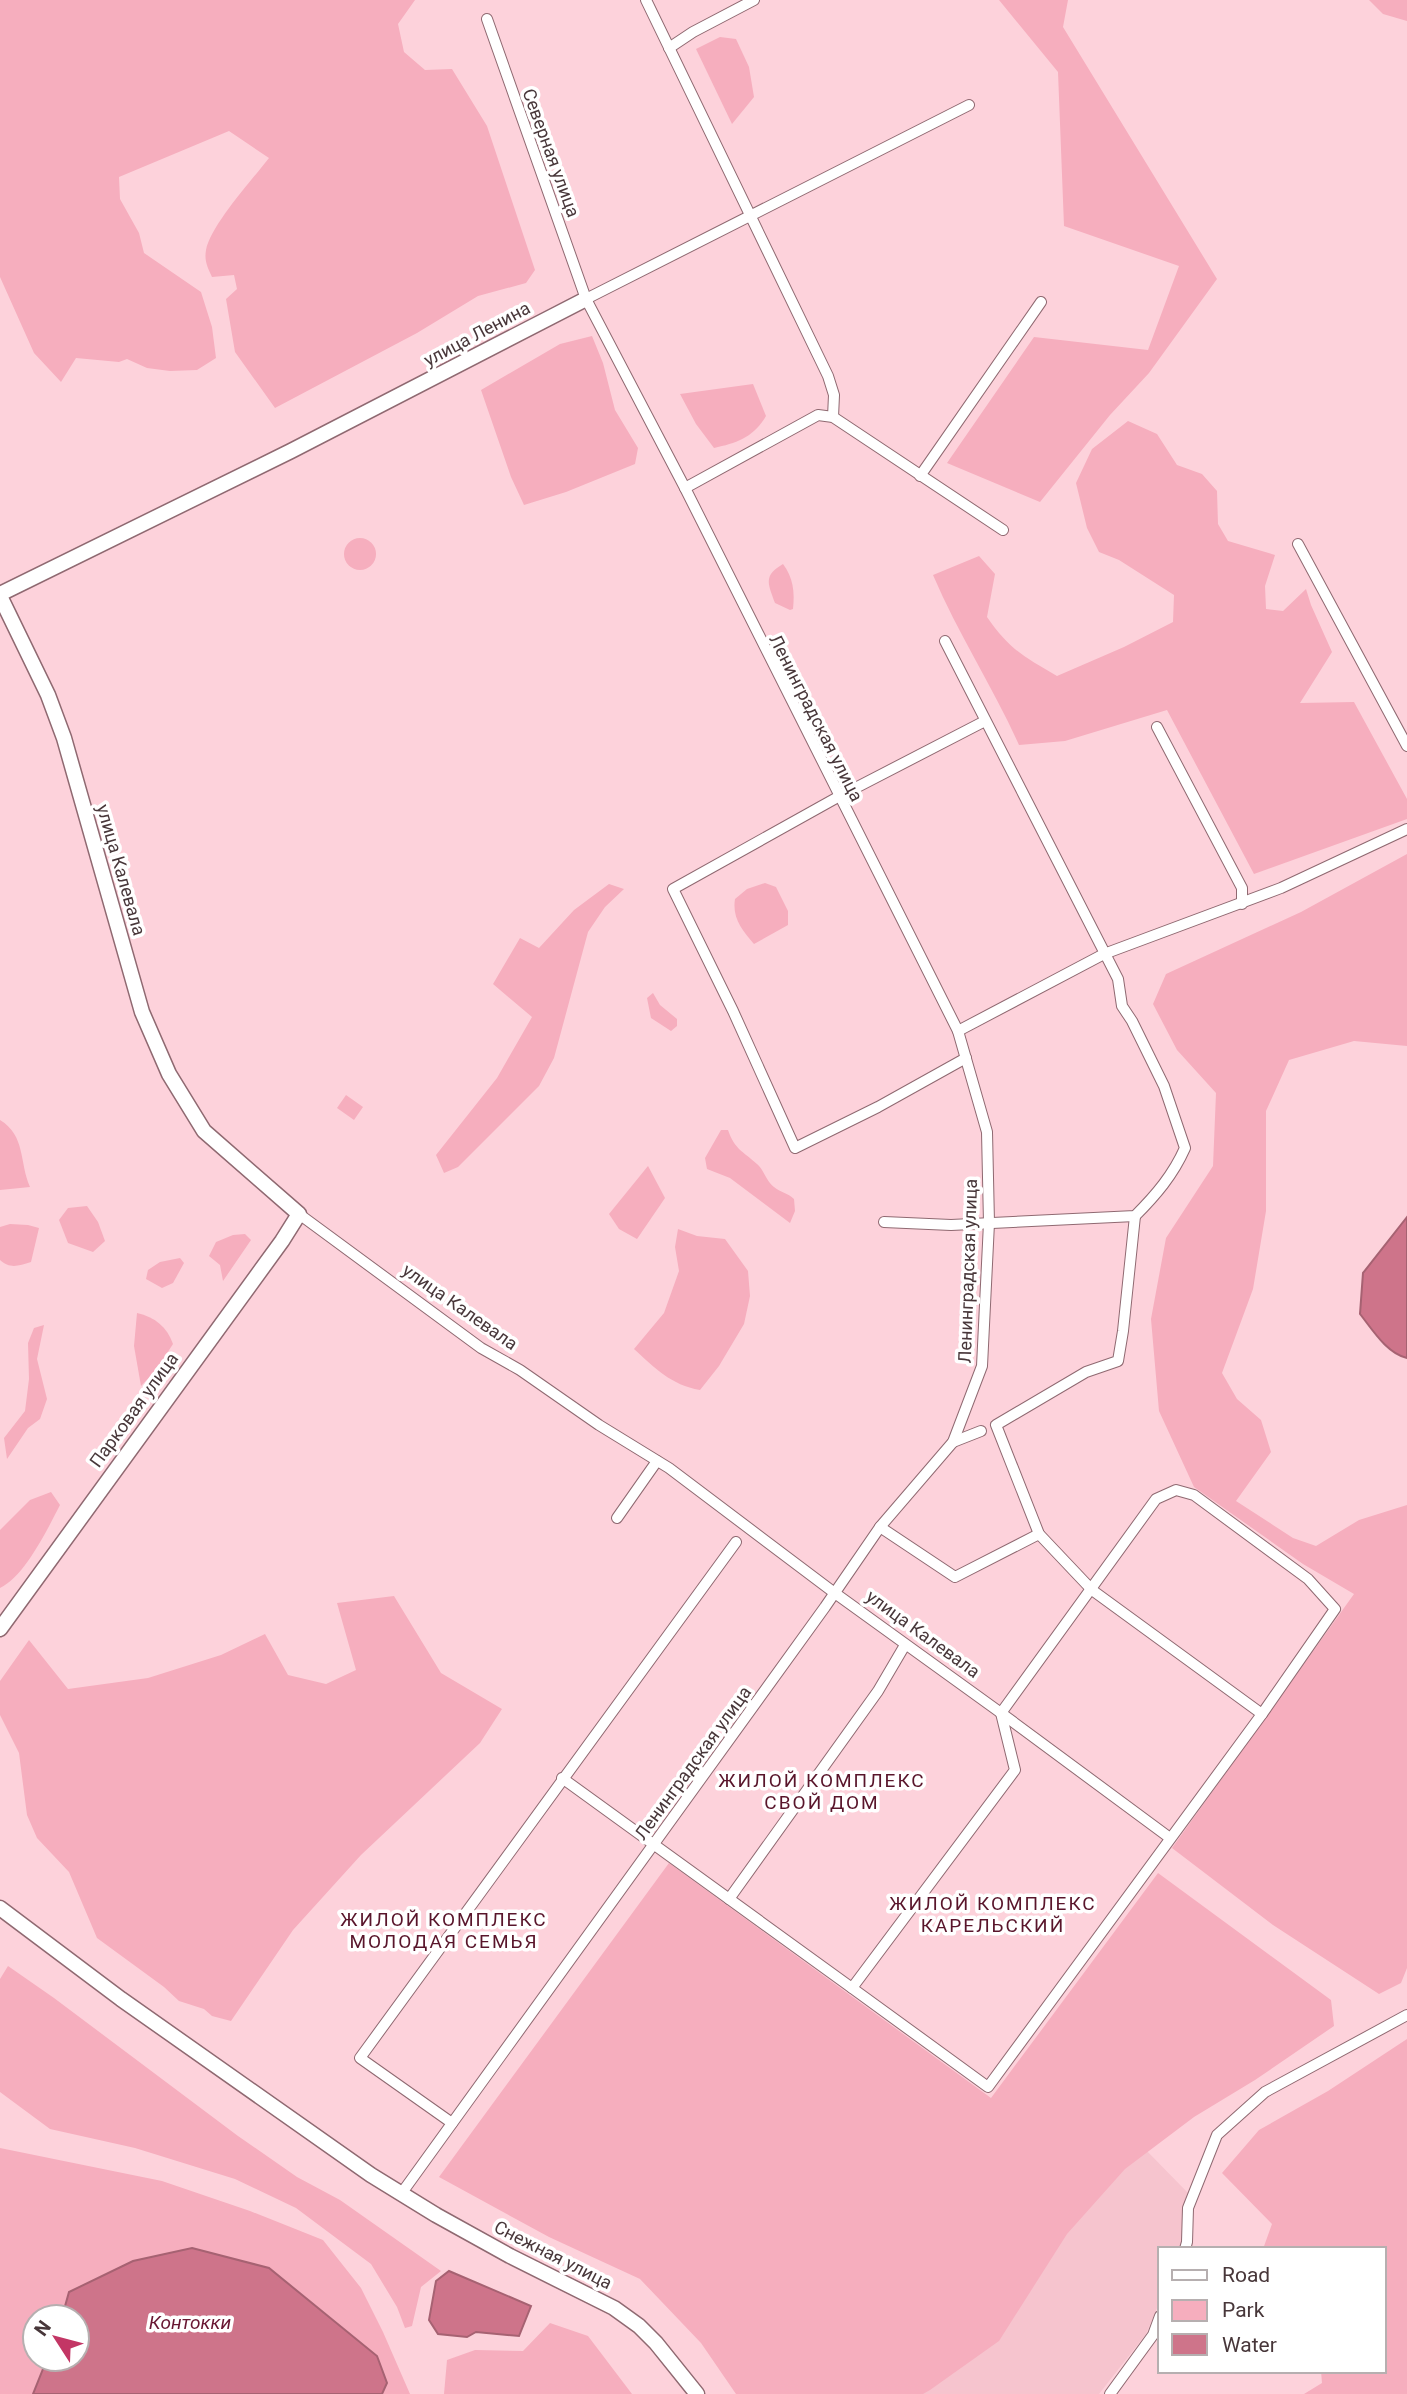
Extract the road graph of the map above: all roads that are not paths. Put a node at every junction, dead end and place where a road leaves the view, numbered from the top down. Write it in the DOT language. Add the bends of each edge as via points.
graph roads {
  1 [pos="646,0"];
  2 [pos="754,0"];
  3 [pos="487,19"];
  4 [pos="669,48"];
  5 [pos="969,105"];
  6 [pos="750,214"];
  7 [pos="586,299"];
  8 [pos="1041,302"];
  9 [pos="833,416"];
  10 [pos="920,476"];
  11 [pos="685,488"];
  12 [pos="1003,530"];
  13 [pos="1298,544"];
  14 [pos="0,595"];
  15 [pos="945,641"];
  16 [pos="985,721"];
  17 [pos="1157,727"];
  18 [pos="1407,746"];
  19 [pos="838,797"];
  20 [pos="1407,829"];
  21 [pos="1242,904"];
  22 [pos="1104,954"];
  23 [pos="958,1031"];
  24 [pos="966,1058"];
  25 [pos="299,1214"];
  26 [pos="1135,1216"];
  27 [pos="884,1222"];
  28 [pos="989,1223"];
  29 [pos="981,1431"];
  30 [pos="953,1442"];
  31 [pos="657,1461"];
  32 [pos="617,1518"];
  33 [pos="880,1527"];
  34 [pos="749,1530"];
  35 [pos="1039,1534"];
  36 [pos="1092,1590"];
  37 [pos="835,1593"];
  38 [pos="0,1629"];
  39 [pos="905,1644"];
  40 [pos="1002,1713"];
  41 [pos="1262,1714"];
  42 [pos="562,1778"];
  43 [pos="1170,1838"];
  44 [pos="653,1844"];
  45 [pos="729,1899"];
  46 [pos="0,1908"];
  47 [pos="852,1988"];
  48 [pos="1407,2015"];
  49 [pos="452,2123"];
  50 [pos="401,2194"];
  51 [pos="1186,2247"];
  52 [pos="1158,2321"];
  53 [pos="697,2394"];
  54 [pos="1110,2394"];
  1 -- 4 [label="street"];
  2 -- 4 [label="street"];
  3 -- 7 [label="street, Северная улица"];
  4 -- 6 [label="street"];
  5 -- 6 [label="street, улица Ленина"];
  6 -- 7 [label="street, улица Ленина"];
  6 -- 9 [label="street" via="828,376 834,395"];
  7 -- 11 [label="street, Ленинградская улица"];
  7 -- 14 [label="street, улица Ленина"];
  8 -- 10 [label="street"];
  9 -- 10 [label="street"];
  9 -- 11 [label="street" via="811,418"];
  10 -- 12 [label="street"];
  11 -- 19 [label="street, Ленинградская улица"];
  13 -- 18 [label="street"];
  14 -- 25 [label="street, улица Калевала" via="64,738 142,1012 169,1073 204,1130"];
  15 -- 16 [label="street"];
  16 -- 19 [label="street"];
  16 -- 22 [label="street"];
  17 -- 21 [label="street" via="1242,888"];
  19 -- 23 [label="street, Ленинградская улица"];
  19 -- 24 [label="street" via="673,889 795,1148"];
  20 -- 21 [label="street"];
  21 -- 22 [label="street"];
  22 -- 23 [label="street"];
  22 -- 26 [label="street" via="1118,979 1122,1006 1164,1086 1185,1148 1158,1193"];
  23 -- 24 [label="street, Ленинградская улица"];
  24 -- 28 [label="street, Ленинградская улица" via="987,1132"];
  25 -- 31 [label="street, улица Калевала" via="481,1348"];
  25 -- 38 [label="street, Парковая улица"];
  26 -- 28 [label="street"];
  26 -- 35 [label="street" via="1118,1361 1086,1372 996,1425"];
  27 -- 28 [label="street"];
  28 -- 30 [label="street, Ленинградская улица" via="982,1366"];
  29 -- 30 [label="street"];
  30 -- 33 [label="street, Ленинградская улица"];
  31 -- 32 [label="street"];
  31 -- 34 [label="street, улица Калевала"];
  33 -- 35 [label="street" via="954,1577"];
  33 -- 37 [label="street, Ленинградская улица"];
  34 -- 37 [label="street, улица Калевала"];
  34 -- 42 [label="street"];
  35 -- 36 [label="street"];
  36 -- 40 [label="street"];
  36 -- 41 [label="street"];
  36 -- 41 [label="street" via="1156,1499 1176,1490 1194,1495 1308,1578 1335,1609"];
  37 -- 39 [label="street, улица Калевала"];
  37 -- 44 [label="street, Ленинградская улица"];
  39 -- 40 [label="street, улица Калевала"];
  39 -- 45 [label="street" via="878,1691"];
  40 -- 43 [label="street, улица Калевала"];
  40 -- 47 [label="street" via="1014,1770"];
  41 -- 43 [label="street"];
  42 -- 44 [label="street"];
  42 -- 49 [label="street" via="360,2058"];
  43 -- 47 [label="street" via="988,2087"];
  44 -- 45 [label="street"];
  44 -- 49 [label="street, Ленинградская улица"];
  45 -- 47 [label="street"];
  46 -- 50 [label="street, Снежная улица"];
  48 -- 51 [label="street" via="1265,2092 1217,2135 1188,2208"];
  49 -- 50 [label="street, Ленинградская улица"];
  50 -- 53 [label="street, Снежная улица" via="614,2308 656,2343"];
  52 -- 54 [label="street"];
}
